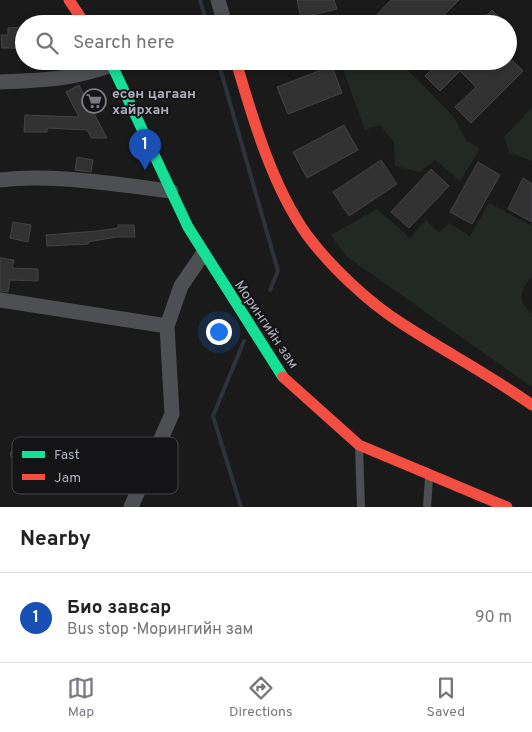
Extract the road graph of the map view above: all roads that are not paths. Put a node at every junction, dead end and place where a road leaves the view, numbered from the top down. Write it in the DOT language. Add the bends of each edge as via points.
graph roads {
  1 [pos="70,0"];
  2 [pos="218,0"];
  3 [pos="79,15"];
  4 [pos="222,15"];
  5 [pos="95,70"];
  6 [pos="114,70"];
  7 [pos="239,70"];
  8 [pos="0,82"];
  9 [pos="0,180"];
  10 [pos="171,191"];
  11 [pos="203,254"];
  12 [pos="0,300"];
  13 [pos="167,326"];
  14 [pos="532,405"];
  15 [pos="162,437"];
  16 [pos="359,445"];
  17 [pos="429,474"];
  18 [pos="137,494"];
  19 [pos="504,506"];
  20 [pos="131,507"];
  21 [pos="361,507"];
  22 [pos="427,507"];
  1 -- 3 [label="main road"];
  2 -- 4 [label="street"];
  5 -- 8 [label="street" via="63,79"];
  6 -- 10 [label="main road, Морингийн зам"];
  7 -- 14 [label="main road" via="279,185 307,235 351,283 399,322 494,378"];
  9 -- 10 [label="street" via="99,183"];
  10 -- 11 [label="main road, Морингийн зам"];
  11 -- 13 [label="street" via="181,286"];
  11 -- 16 [label="main road, Морингийн зам" via="279,374"];
  12 -- 13 [label="street"];
  13 -- 15 [label="street" via="172,414"];
  16 -- 17 [label="main road, Морингийн зам"];
  16 -- 21 [label="lane"];
  17 -- 19 [label="main road, Морингийн зам"];
  17 -- 22 [label="lane"];
  18 -- 20 [label="street"];
}
